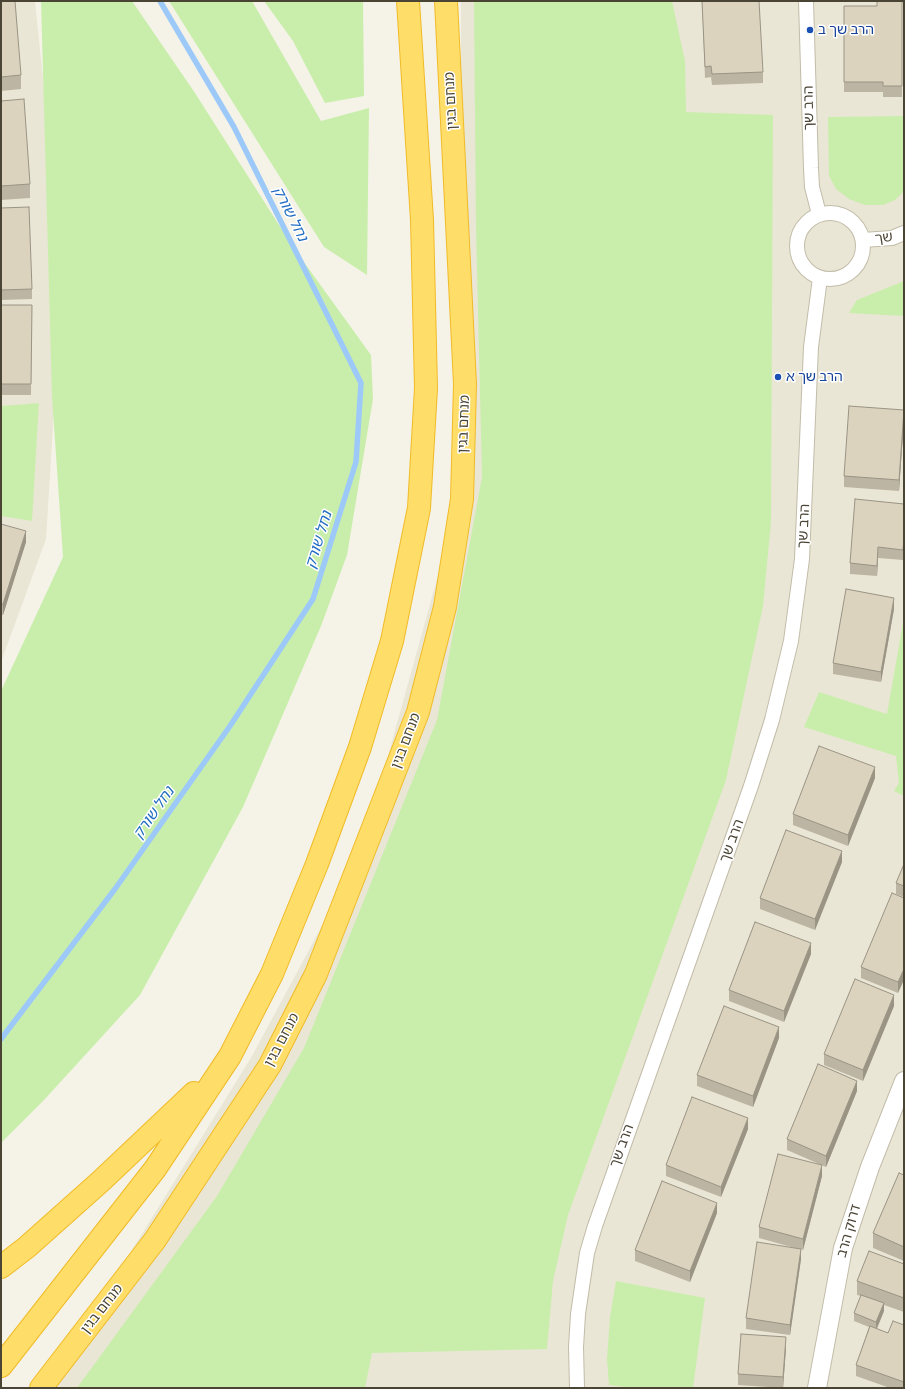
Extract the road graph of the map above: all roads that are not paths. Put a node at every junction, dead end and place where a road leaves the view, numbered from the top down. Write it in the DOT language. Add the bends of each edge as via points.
graph roads {
  1 [pos="408,1"];
  2 [pos="446,1"];
  3 [pos="806,1"];
  4 [pos="819,214"];
  5 [pos="904,233"];
  6 [pos="864,240"];
  7 [pos="820,278"];
  8 [pos="230,1056"];
  9 [pos="904,1081"];
  10 [pos="1,1267"];
  11 [pos="1,1366"];
  12 [pos="41,1388"];
  13 [pos="577,1388"];
  14 [pos="817,1388"];
  1 -- 8 [label="highway" via="422,220 426,388 419,508 392,641 360,747 317,864 272,974"];
  2 -- 12 [label="highway, מנחם בגין" via="465,384 462,499 445,607 418,712 316,974 270,1065 155,1240"];
  3 -- 4 [label="street, הרב שך" via="812,187"];
  4 -- 6 [label="street" via="842,215 860,230"];
  4 -- 7 [label="street" via="803,227 796,246 803,266"];
  5 -- 6 [label="street, שך" via="892,238"];
  6 -- 7 [label="street" via="864,252 852,272 842,278"];
  7 -- 13 [label="street, הרב שך" via="811,347 802,559 791,642 772,720 751,786 595,1226 586,1259 579,1307 576,1347"];
  8 -- 10 [label="highway" via="107,1176"];
  8 -- 11 [label="highway" via="155,1169"];
  9 -- 14 [label="street, דרוק הרב" via="870,1167 843,1248"];
}
